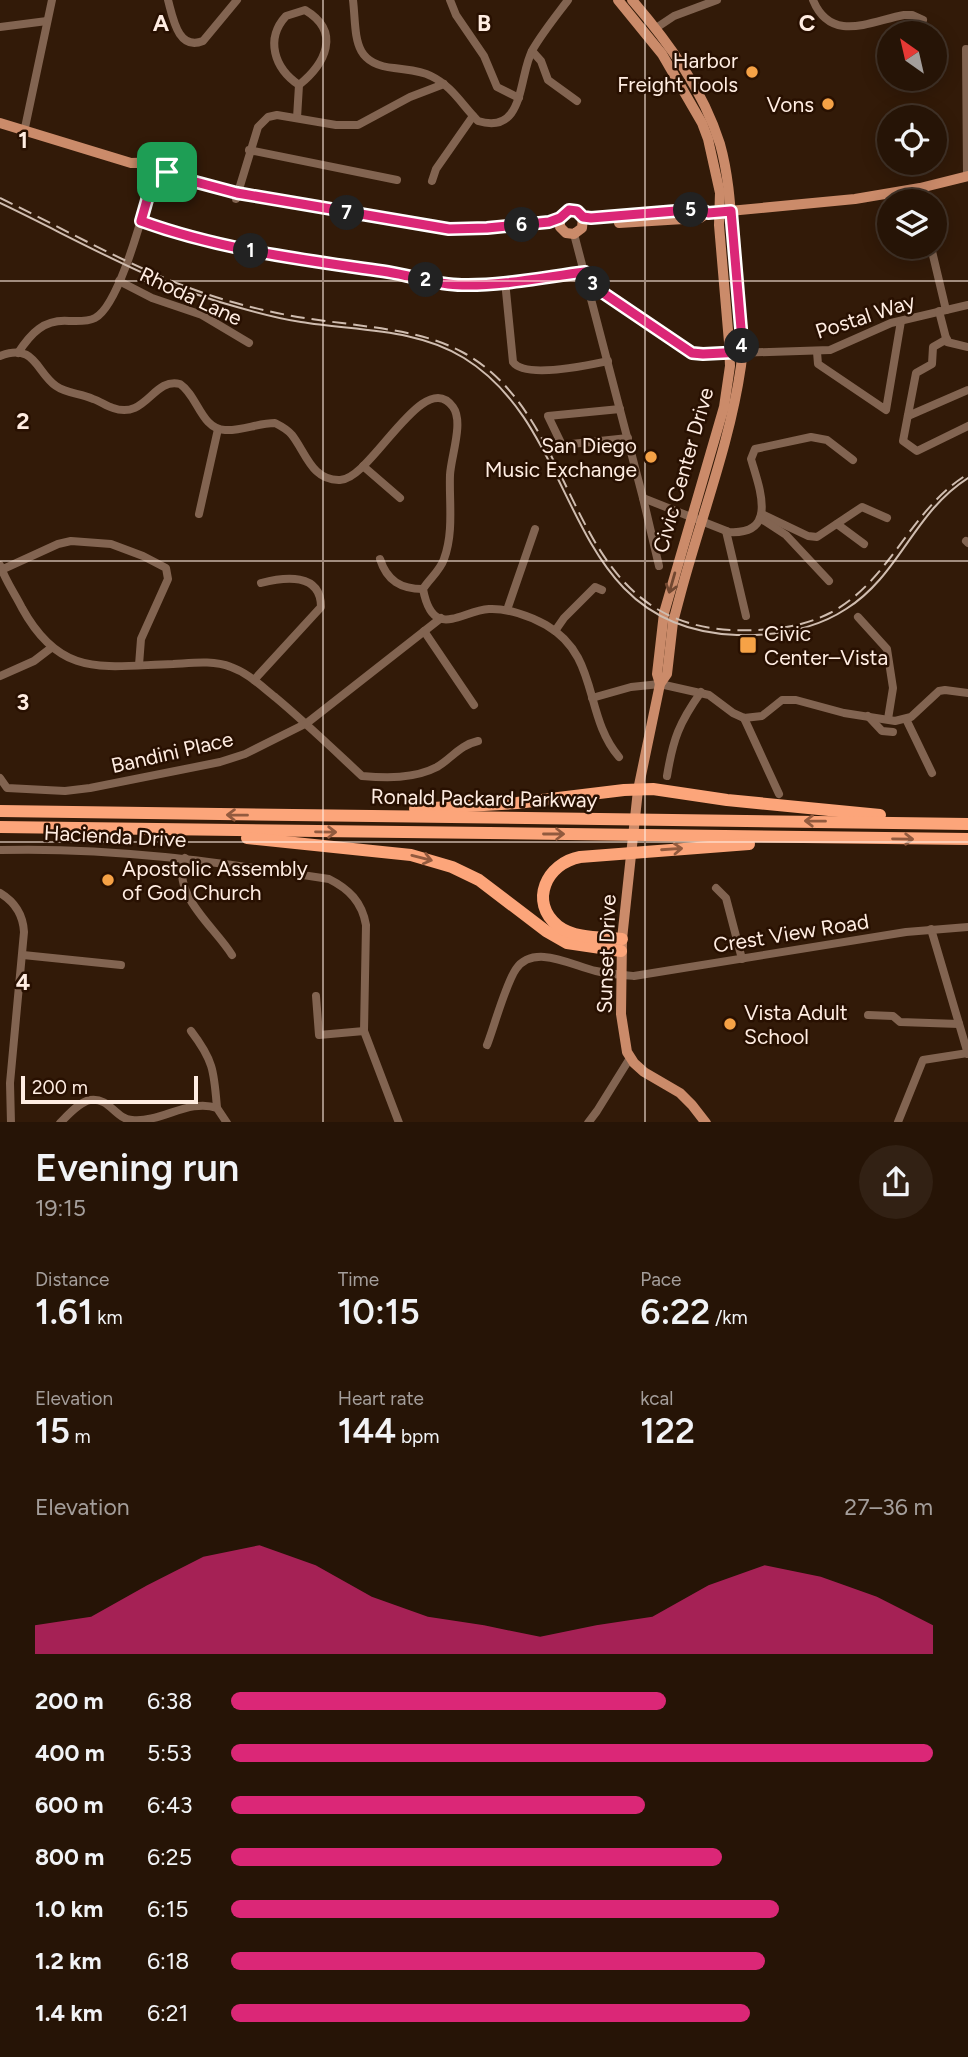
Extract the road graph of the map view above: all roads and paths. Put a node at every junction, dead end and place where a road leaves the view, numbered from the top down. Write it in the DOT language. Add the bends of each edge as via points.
graph roads {
  1 [pos="52,0"];
  2 [pos="168,0"];
  3 [pos="237,0"];
  4 [pos="354,0"];
  5 [pos="450,0"];
  6 [pos="568,0"];
  7 [pos="618,0"];
  8 [pos="632,0"];
  9 [pos="716,0"];
  10 [pos="813,0"];
  11 [pos="632,14"];
  12 [pos="923,20"];
  13 [pos="47,21"];
  14 [pos="0,27"];
  15 [pos="656,27"];
  16 [pos="966,48"];
  17 [pos="532,51"];
  18 [pos="444,84"];
  19 [pos="299,85"];
  20 [pos="519,98"];
  21 [pos="578,101"];
  22 [pos="473,116"];
  23 [pos="297,118"];
  24 [pos="0,123"];
  25 [pos="0,128"];
  26 [pos="24,134"];
  27 [pos="249,150"];
  28 [pos="144,169"];
  29 [pos="167,172"];
  30 [pos="967,176"];
  31 [pos="397,180"];
  32 [pos="432,181"];
  33 [pos="163,183"];
  34 [pos="151,186"];
  35 [pos="920,188"];
  36 [pos="237,196"];
  37 [pos="731,211"];
  38 [pos="713,212"];
  39 [pos="141,221"];
  40 [pos="561,224"];
  41 [pos="579,226"];
  42 [pos="933,259"];
  43 [pos="585,272"];
  44 [pos="119,281"];
  45 [pos="505,281"];
  46 [pos="587,282"];
  47 [pos="968,305"];
  48 [pos="943,310"];
  49 [pos="901,321"];
  50 [pos="947,339"];
  51 [pos="249,343"];
  52 [pos="968,347"];
  53 [pos="729,352"];
  54 [pos="743,352"];
  55 [pos="817,352"];
  56 [pos="18,353"];
  57 [pos="0,356"];
  58 [pos="608,361"];
  59 [pos="968,390"];
  60 [pos="620,409"];
  61 [pos="908,416"];
  62 [pos="968,426"];
  63 [pos="218,429"];
  64 [pos="628,439"];
  65 [pos="853,460"];
  66 [pos="363,467"];
  67 [pos="400,498"];
  68 [pos="643,498"];
  69 [pos="199,514"];
  70 [pos="761,516"];
  71 [pos="887,518"];
  72 [pos="696,519"];
  73 [pos="837,524"];
  74 [pos="535,529"];
  75 [pos="726,531"];
  76 [pos="864,544"];
  77 [pos="380,559"];
  78 [pos="659,566"];
  79 [pos="1,568"];
  80 [pos="829,581"];
  81 [pos="261,583"];
  82 [pos="423,589"];
  83 [pos="602,590"];
  84 [pos="507,610"];
  85 [pos="746,616"];
  86 [pos="858,617"];
  87 [pos="441,618"];
  88 [pos="424,631"];
  89 [pos="555,631"];
  90 [pos="51,648"];
  91 [pos="139,665"];
  92 [pos="0,677"];
  93 [pos="254,680"];
  94 [pos="660,684"];
  95 [pos="701,692"];
  96 [pos="968,693"];
  97 [pos="592,698"];
  98 [pos="474,705"];
  99 [pos="868,716"];
  100 [pos="744,718"];
  101 [pos="888,719"];
  102 [pos="906,719"];
  103 [pos="307,723"];
  104 [pos="893,732"];
  105 [pos="478,741"];
  106 [pos="619,757"];
  107 [pos="932,773"];
  108 [pos="667,776"];
  109 [pos="0,778"];
  110 [pos="779,794"];
  111 [pos="638,796"];
  112 [pos="0,811"];
  113 [pos="305,815"];
  114 [pos="933,823"];
  115 [pos="968,824"];
  116 [pos="0,827"];
  117 [pos="184,830"];
  118 [pos="839,838"];
  119 [pos="968,839"];
  120 [pos="0,850"];
  121 [pos="185,858"];
  122 [pos="629,875"];
  123 [pos="716,888"];
  124 [pos="0,893"];
  125 [pos="968,927"];
  126 [pos="931,929"];
  127 [pos="621,945"];
  128 [pos="23,955"];
  129 [pos="232,955"];
  130 [pos="742,959"];
  131 [pos="121,965"];
  132 [pos="621,975"];
  133 [pos="316,996"];
  134 [pos="868,1015"];
  135 [pos="959,1024"];
  136 [pos="191,1031"];
  137 [pos="364,1031"];
  138 [pos="487,1045"];
  139 [pos="968,1053"];
  140 [pos="630,1058"];
  141 [pos="217,1108"];
  142 [pos="11,1122"];
  143 [pos="60,1122"];
  144 [pos="227,1122"];
  145 [pos="399,1122"];
  146 [pos="587,1122"];
  147 [pos="706,1122"];
  148 [pos="898,1122"];
  1 -- 13 [label="street"];
  2 -- 3 [label="street" via="182,38 196,44"];
  4 -- 18 [label="street" via="357,41 367,59 379,67 424,73"];
  5 -- 20 [label="street" via="484,56 497,88"];
  6 -- 17 [label="street"];
  7 -- 11 [label="main road, Civic Center Drive"];
  8 -- 15 [label="main road, Civic Center Drive"];
  9 -- 15 [label="street"];
  10 -- 12 [label="street" via="822,15 847,27 904,15"];
  11 -- 15 [label="main road" via="646,27"];
  11 -- 38 [label="main road, Civic Center Drive" via="668,63 702,124 719,193"];
  13 -- 14 [label="street"];
  13 -- 26 [label="street"];
  15 -- 37 [label="main road, Civic Center Drive" via="694,85 712,123"];
  16 -- 30 [label="street"];
  17 -- 20 [label="street"];
  17 -- 21 [label="street" via="548,80"];
  18 -- 22 [label="street"];
  18 -- 23 [label="street" via="358,125"];
  19 -- 19 [label="street" via="314,73 327,41 318,19 305,10 286,16 273,40 277,58"];
  19 -- 23 [label="street"];
  20 -- 22 [label="street" via="513,112 500,120 485,123"];
  22 -- 32 [label="street"];
  23 -- 27 [label="street" via="268,117 258,127"];
  24 -- 26 [label="main road"];
  25 -- 26 [label="main road"];
  26 -- 28 [label="main road"];
  27 -- 31 [label="street"];
  27 -- 36 [label="street"];
  28 -- 29 [label="main road" via="159,162"];
  28 -- 34 [label="main road" via="145,183"];
  29 -- 33 [label="main road"];
  29 -- 36 [label="main road"];
  30 -- 35 [label="main road"];
  33 -- 34 [label="main road"];
  33 -- 36 [label="main road"];
  34 -- 39 [label="street"];
  35 -- 37 [label="main road"];
  36 -- 40 [label="main road" via="449,229"];
  37 -- 38 [label="main road"];
  37 -- 54 [label="main road, Civic Center Drive"];
  38 -- 41 [label="main road" via="690,220"];
  38 -- 53 [label="main road, Civic Center Drive"];
  39 -- 44 [label="street"];
  39 -- 45 [label="street" via="253,252 441,284"];
  40 -- 41 [label="main road" via="568,234"];
  40 -- 41 [label="main road" via="569,210 577,211"];
  41 -- 43 [label="street"];
  42 -- 48 [label="street"];
  43 -- 45 [label="street"];
  43 -- 46 [label="street"];
  44 -- 51 [label="street, Rhoda Lane" via="202,316"];
  44 -- 56 [label="street" via="107,308 97,317 42,325"];
  45 -- 58 [label="street" via="516,367 547,369"];
  46 -- 53 [label="street, Postal Way" via="692,353"];
  46 -- 58 [label="street"];
  47 -- 48 [label="street, Postal Way"];
  48 -- 49 [label="street, Postal Way"];
  48 -- 50 [label="street"];
  49 -- 55 [label="street, Postal Way" via="830,351"];
  49 -- 55 [label="street" via="886,410 818,364"];
  50 -- 52 [label="street"];
  50 -- 61 [label="street" via="933,347 932,364 916,373"];
  53 -- 54 [label="street, Postal Way"];
  53 -- 72 [label="main road, Civic Center Drive" via="724,407"];
  54 -- 55 [label="street, Postal Way"];
  54 -- 72 [label="main road, Civic Center Drive" via="728,431"];
  56 -- 57 [label="street"];
  56 -- 63 [label="street" via="36,360 60,389 120,410 140,407 167,385 180,384"];
  58 -- 60 [label="street"];
  59 -- 61 [label="street"];
  60 -- 64 [label="street"];
  60 -- 64 [label="street" via="548,416 562,445"];
  61 -- 62 [label="street" via="903,441 917,451"];
  63 -- 66 [label="street" via="275,423 292,435 322,475 343,480"];
  63 -- 69 [label="street"];
  64 -- 68 [label="street"];
  65 -- 70 [label="street" via="827,440 811,437 755,449 751,459 762,496"];
  66 -- 67 [label="street"];
  66 -- 82 [label="street" via="421,402 438,398 451,404 458,421 450,473 451,524 444,559"];
  68 -- 72 [label="street"];
  68 -- 78 [label="street"];
  70 -- 73 [label="street" via="817,537"];
  70 -- 75 [label="street" via="743,531"];
  70 -- 80 [label="street" via="786,535"];
  71 -- 73 [label="street" via="862,507"];
  72 -- 75 [label="street"];
  72 -- 94 [label="main road, Civic Center Drive" via="667,674"];
  73 -- 76 [label="street"];
  74 -- 84 [label="street"];
  75 -- 85 [label="street"];
  77 -- 82 [label="street" via="384,570 402,587"];
  79 -- 90 [label="street" via="33,627"];
  79 -- 91 [label="street" via="71,541 111,544 166,568 168,579 141,639"];
  81 -- 93 [label="street" via="297,578 316,589 321,607"];
  82 -- 87 [label="street" via="426,603"];
  83 -- 89 [label="street" via="595,587"];
  84 -- 87 [label="street" via="487,609 455,620"];
  84 -- 89 [label="street"];
  86 -- 101 [label="street" via="887,649 893,688"];
  87 -- 88 [label="street, Bandini Place"];
  88 -- 98 [label="street"];
  88 -- 103 [label="street, Bandini Place"];
  89 -- 97 [label="street" via="583,664"];
  90 -- 91 [label="street" via="88,665"];
  90 -- 92 [label="street"];
  91 -- 93 [label="street" via="221,664"];
  93 -- 103 [label="street"];
  94 -- 95 [label="street"];
  94 -- 97 [label="street"];
  94 -- 111 [label="main road, Civic Center Drive"];
  95 -- 100 [label="street"];
  95 -- 108 [label="street" via="682,719"];
  96 -- 102 [label="street" via="939,691"];
  97 -- 106 [label="street" via="607,743"];
  99 -- 100 [label="street" via="809,702 782,701 762,716"];
  99 -- 101 [label="street"];
  99 -- 104 [label="street" via="882,730"];
  100 -- 110 [label="street"];
  101 -- 102 [label="street"];
  102 -- 107 [label="street"];
  103 -- 105 [label="street" via="362,776 401,777 428,770 467,743"];
  103 -- 109 [label="street, Bandini Place" via="232,758 90,788 7,788"];
  111 -- 113 [label="highway"];
  111 -- 114 [label="highway" via="653,789"];
  111 -- 122 [label="main road, Civic Center Drive"];
  113 -- 112 [label="highway, Ronald Packard Parkway, one-way"];
  114 -- 113 [label="highway, Ronald Packard Parkway, one-way"];
  114 -- 115 [label="highway, Ronald Packard Parkway"];
  116 -- 117 [label="highway, Ronald Packard Parkway"];
  117 -- 118 [label="highway, Ronald Packard Parkway, one-way"];
  117 -- 127 [label="highway, one-way" via="432,860 479,880 556,937 579,945"];
  118 -- 119 [label="highway, Ronald Packard Parkway, one-way"];
  127 -- 118 [label="highway, one-way" via="574,934 551,919 544,904 544,888 558,865 580,857"];
  120 -- 121 [label="street, Hacienda Drive" via="58,848"];
  121 -- 129 [label="street" via="181,873 184,889"];
  121 -- 137 [label="street, Hacienda Drive" via="329,879 349,890 366,925"];
  122 -- 127 [label="main road, Sunset Drive"];
  123 -- 130 [label="street" via="726,898"];
  124 -- 128 [label="street" via="11,900 24,923"];
  125 -- 126 [label="street, Crest View Road"];
  126 -- 130 [label="street, Crest View Road"];
  126 -- 135 [label="street"];
  127 -- 132 [label="main road, Sunset Drive"];
  128 -- 131 [label="street"];
  128 -- 142 [label="street" via="10,1083"];
  130 -- 132 [label="street, Crest View Road"];
  132 -- 138 [label="street, Crest View Road" via="552,959 526,959 514,971"];
  132 -- 140 [label="main road, Sunset Drive" via="621,1014"];
  133 -- 137 [label="street" via="319,1035"];
  134 -- 135 [label="street" via="893,1016 901,1022"];
  135 -- 139 [label="street"];
  136 -- 141 [label="street" via="214,1066"];
  137 -- 145 [label="street"];
  139 -- 148 [label="street" via="923,1060"];
  140 -- 146 [label="street"];
  140 -- 147 [label="main road" via="685,1098"];
  141 -- 143 [label="street" via="201,1105 130,1121 106,1102 93,1100"];
  141 -- 144 [label="street"];
}
